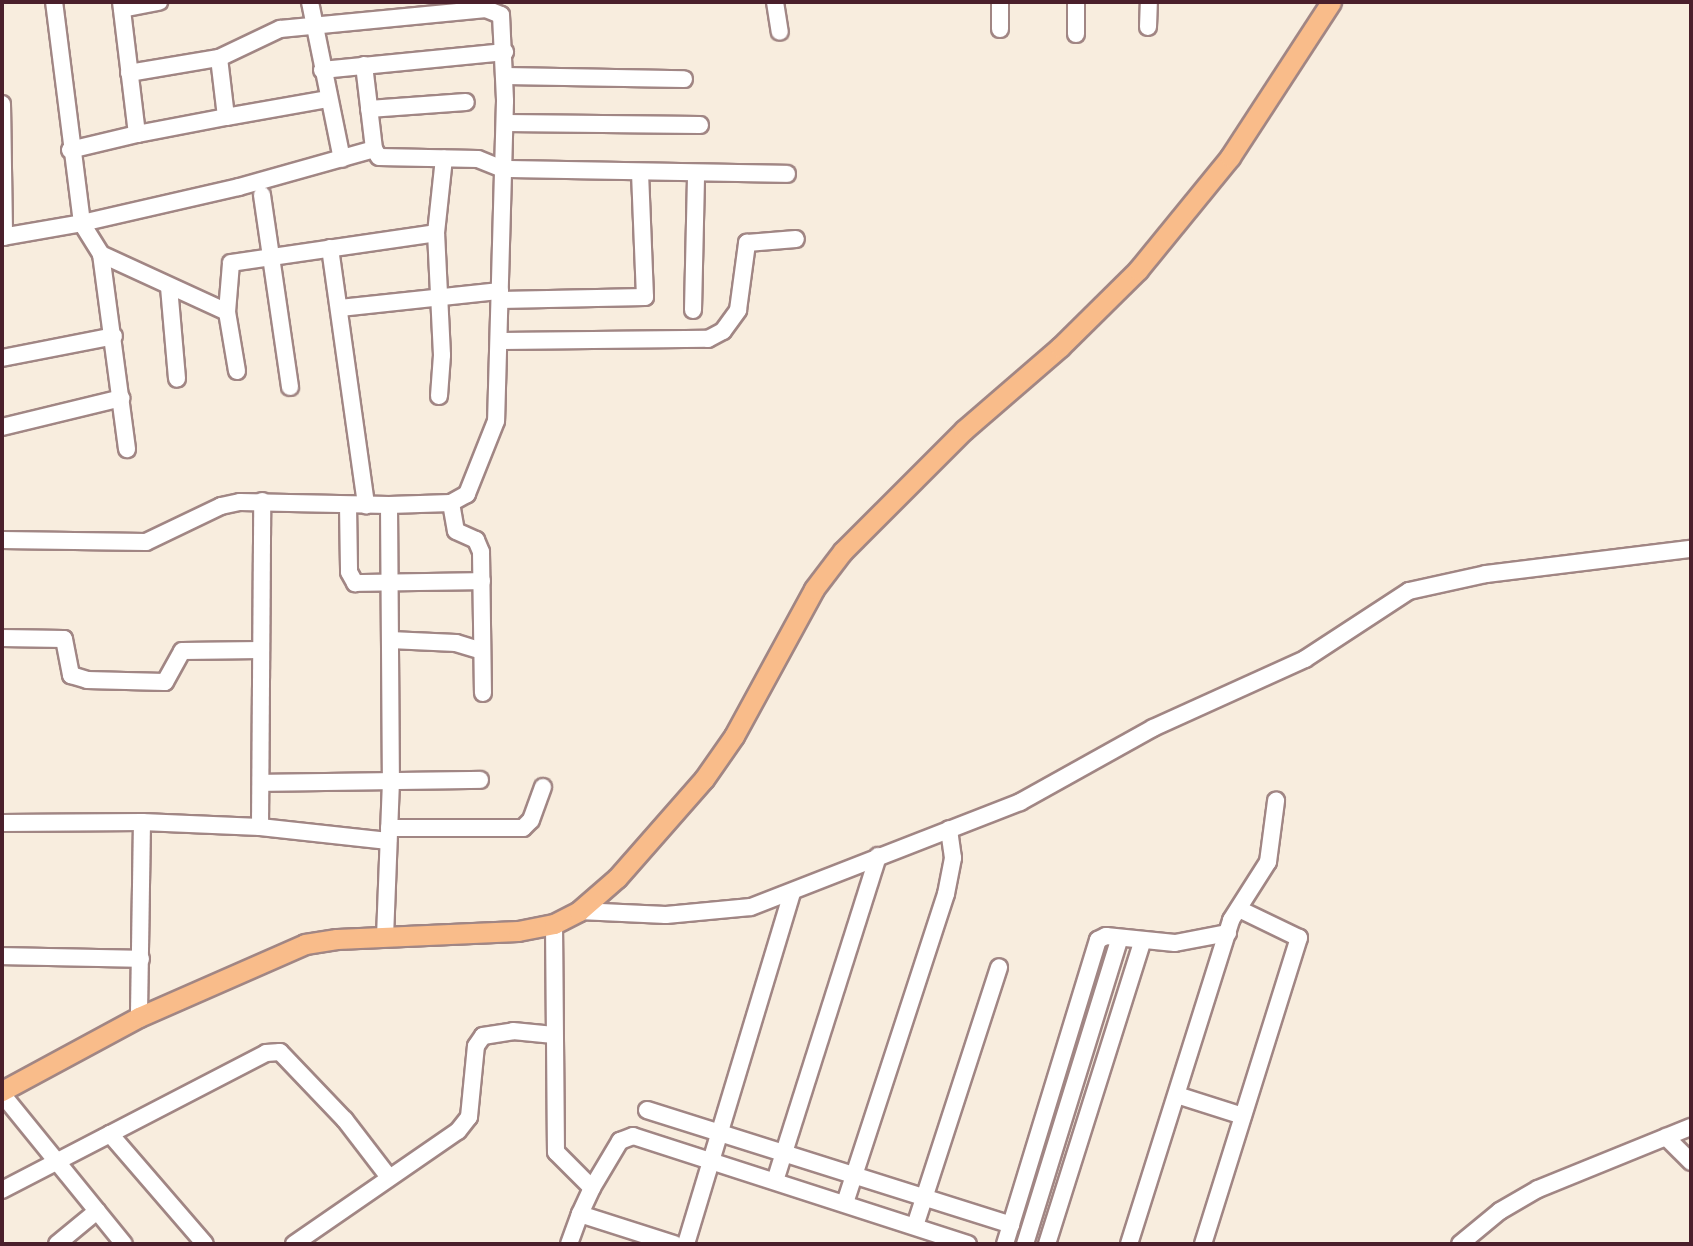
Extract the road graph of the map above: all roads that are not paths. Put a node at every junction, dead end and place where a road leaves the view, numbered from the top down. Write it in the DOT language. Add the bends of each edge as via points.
graph roads {
  1 [pos="54,2"];
  2 [pos="159,2"];
  3 [pos="310,2"];
  4 [pos="775,2"];
  5 [pos="1000,2"];
  6 [pos="1076,2"];
  7 [pos="1149,2"];
  8 [pos="1331,2"];
  9 [pos="121,6"];
  10 [pos="313,24"];
  11 [pos="1148,27"];
  12 [pos="1000,29"];
  13 [pos="780,32"];
  14 [pos="1076,34"];
  15 [pos="505,52"];
  16 [pos="219,58"];
  17 [pos="364,65"];
  18 [pos="322,70"];
  19 [pos="129,73"];
  20 [pos="505,76"];
  21 [pos="684,79"];
  22 [pos="328,99"];
  23 [pos="466,103"];
  24 [pos="2,104"];
  25 [pos="369,109"];
  26 [pos="226,117"];
  27 [pos="505,123"];
  28 [pos="700,125"];
  29 [pos="137,134"];
  30 [pos="374,149"];
  31 [pos="70,150"];
  32 [pos="444,158"];
  33 [pos="342,159"];
  34 [pos="503,169"];
  35 [pos="640,173"];
  36 [pos="787,174"];
  37 [pos="696,176"];
  38 [pos="262,195"];
  39 [pos="3,205"];
  40 [pos="82,223"];
  41 [pos="436,233"];
  42 [pos="3,237"];
  43 [pos="796,239"];
  44 [pos="330,248"];
  45 [pos="101,254"];
  46 [pos="272,256"];
  47 [pos="169,287"];
  48 [pos="439,295"];
  49 [pos="500,295"];
  50 [pos="340,308"];
  51 [pos="694,310"];
  52 [pos="227,312"];
  53 [pos="114,336"];
  54 [pos="500,341"];
  55 [pos="2,358"];
  56 [pos="237,371"];
  57 [pos="177,379"];
  58 [pos="290,387"];
  59 [pos="439,396"];
  60 [pos="122,398"];
  61 [pos="2,426"];
  62 [pos="127,449"];
  63 [pos="262,501"];
  64 [pos="451,503"];
  65 [pos="348,505"];
  66 [pos="366,505"];
  67 [pos="389,505"];
  68 [pos="2,540"];
  69 [pos="1691,549"];
  70 [pos="482,582"];
  71 [pos="390,584"];
  72 [pos="2,638"];
  73 [pos="390,640"];
  74 [pos="261,650"];
  75 [pos="482,651"];
  76 [pos="483,693"];
  77 [pos="391,780"];
  78 [pos="480,780"];
  79 [pos="261,783"];
  80 [pos="543,787"];
  81 [pos="1276,801"];
  82 [pos="142,822"];
  83 [pos="2,823"];
  84 [pos="260,827"];
  85 [pos="949,829"];
  86 [pos="389,834"];
  87 [pos="878,856"];
  88 [pos="792,894"];
  89 [pos="1239,909"];
  90 [pos="579,911"];
  91 [pos="554,924"];
  92 [pos="1228,933"];
  93 [pos="385,936"];
  94 [pos="1120,938"];
  95 [pos="1142,942"];
  96 [pos="2,956"];
  97 [pos="141,959"];
  98 [pos="999,967"];
  99 [pos="139,1017"];
  100 [pos="554,1035"];
  101 [pos="2,1093"];
  102 [pos="1177,1095"];
  103 [pos="647,1110"];
  104 [pos="1243,1116"];
  105 [pos="1691,1127"];
  106 [pos="718,1133"];
  107 [pos="110,1134"];
  108 [pos="1666,1137"];
  109 [pos="784,1152"];
  110 [pos="710,1161"];
  111 [pos="56,1162"];
  112 [pos="1691,1163"];
  113 [pos="855,1175"];
  114 [pos="388,1176"];
  115 [pos="775,1181"];
  116 [pos="592,1188"];
  117 [pos="2,1190"];
  118 [pos="923,1198"];
  119 [pos="845,1203"];
  120 [pos="97,1211"];
  121 [pos="580,1214"];
  122 [pos="1011,1225"];
  123 [pos="915,1226"];
  124 [pos="57,1244"];
  125 [pos="124,1244"];
  126 [pos="205,1244"];
  127 [pos="293,1244"];
  128 [pos="569,1244"];
  129 [pos="674,1244"];
  130 [pos="686,1244"];
  131 [pos="968,1244"];
  132 [pos="1005,1244"];
  133 [pos="1026,1244"];
  134 [pos="1047,1244"];
  135 [pos="1129,1244"];
  136 [pos="1203,1244"];
  137 [pos="1460,1244"];
  1 -- 31 [label="street"];
  2 -- 9 [label="street"];
  3 -- 10 [label="street"];
  4 -- 13 [label="street"];
  5 -- 12 [label="street"];
  6 -- 14 [label="street"];
  7 -- 11 [label="street"];
  8 -- 90 [label="main road" via="1230,157 1138,270 1060,347 964,430 843,551 814,589 741,724 704,779 617,878"];
  9 -- 19 [label="street"];
  10 -- 15 [label="street" via="486,9 501,15"];
  10 -- 16 [label="street" via="271,32"];
  10 -- 18 [label="street"];
  15 -- 17 [label="street"];
  15 -- 20 [label="street"];
  16 -- 19 [label="street"];
  16 -- 26 [label="street"];
  17 -- 18 [label="street"];
  17 -- 25 [label="street"];
  18 -- 22 [label="street"];
  19 -- 29 [label="street"];
  20 -- 21 [label="street"];
  20 -- 27 [label="street"];
  22 -- 26 [label="street"];
  22 -- 33 [label="street"];
  23 -- 25 [label="street"];
  24 -- 39 [label="street"];
  25 -- 30 [label="street"];
  26 -- 29 [label="street"];
  27 -- 28 [label="street"];
  27 -- 34 [label="street"];
  29 -- 31 [label="street"];
  30 -- 32 [label="street" via="383,158"];
  30 -- 33 [label="street"];
  31 -- 40 [label="street"];
  32 -- 34 [label="street" via="478,159"];
  32 -- 41 [label="street"];
  33 -- 40 [label="street"];
  34 -- 35 [label="street"];
  34 -- 49 [label="street"];
  35 -- 37 [label="street"];
  35 -- 49 [label="street" via="645,297"];
  36 -- 37 [label="street"];
  37 -- 51 [label="street"];
  38 -- 46 [label="street"];
  39 -- 42 [label="street"];
  40 -- 42 [label="street"];
  40 -- 45 [label="street"];
  41 -- 44 [label="street"];
  41 -- 48 [label="street"];
  43 -- 54 [label="street" via="747,243 738,310 723,331 708,340"];
  44 -- 46 [label="street"];
  44 -- 50 [label="street"];
  45 -- 47 [label="street"];
  45 -- 53 [label="street"];
  46 -- 52 [label="street" via="231,263"];
  46 -- 58 [label="street"];
  47 -- 52 [label="street"];
  47 -- 57 [label="street"];
  48 -- 49 [label="street"];
  48 -- 50 [label="street"];
  48 -- 59 [label="street"];
  49 -- 54 [label="street"];
  50 -- 66 [label="street"];
  52 -- 56 [label="street"];
  53 -- 55 [label="street"];
  53 -- 60 [label="street"];
  54 -- 64 [label="street" via="494,428 471,486"];
  60 -- 61 [label="street"];
  60 -- 62 [label="street"];
  63 -- 65 [label="street"];
  63 -- 68 [label="street" via="221,506 161,539 146,542"];
  63 -- 74 [label="street"];
  64 -- 67 [label="street"];
  64 -- 70 [label="street" via="456,531 479,545"];
  65 -- 66 [label="street"];
  65 -- 71 [label="street" via="351,579"];
  66 -- 67 [label="street"];
  67 -- 71 [label="street"];
  69 -- 85 [label="street" via="1486,574 1409,592 1305,659 1153,728 1020,802"];
  70 -- 71 [label="street"];
  70 -- 75 [label="street"];
  71 -- 73 [label="street"];
  72 -- 74 [label="street" via="64,639 71,676 87,680 165,682 182,651"];
  73 -- 75 [label="street" via="456,643"];
  73 -- 77 [label="street"];
  74 -- 79 [label="street"];
  75 -- 76 [label="street"];
  77 -- 78 [label="street"];
  77 -- 79 [label="street"];
  77 -- 86 [label="street"];
  79 -- 84 [label="street"];
  80 -- 86 [label="street" via="536,811 523,828"];
  81 -- 89 [label="street" via="1268,862"];
  82 -- 83 [label="street"];
  82 -- 84 [label="street"];
  82 -- 97 [label="street"];
  84 -- 86 [label="street"];
  85 -- 87 [label="street"];
  85 -- 113 [label="street" via="953,858 946,894"];
  86 -- 93 [label="street"];
  87 -- 88 [label="street"];
  87 -- 109 [label="street"];
  88 -- 90 [label="street" via="715,913 613,916"];
  88 -- 106 [label="street"];
  89 -- 92 [label="street"];
  89 -- 104 [label="street" via="1299,938"];
  90 -- 91 [label="main road"];
  91 -- 93 [label="main road" via="476,935"];
  91 -- 100 [label="street"];
  92 -- 95 [label="street" via="1175,943"];
  92 -- 102 [label="street"];
  93 -- 99 [label="main road" via="305,944"];
  94 -- 95 [label="street"];
  94 -- 122 [label="street" via="1098,940"];
  94 -- 133 [label="street"];
  95 -- 134 [label="street"];
  96 -- 97 [label="street"];
  97 -- 99 [label="street"];
  98 -- 118 [label="street"];
  99 -- 101 [label="main road"];
  100 -- 114 [label="street" via="513,1031 482,1035 476,1046 469,1117 458,1130"];
  100 -- 116 [label="street" via="556,1152"];
  101 -- 111 [label="street"];
  102 -- 104 [label="street"];
  102 -- 135 [label="street"];
  103 -- 106 [label="street"];
  104 -- 136 [label="street"];
  105 -- 108 [label="street"];
  106 -- 109 [label="street"];
  106 -- 110 [label="street"];
  107 -- 111 [label="street"];
  107 -- 114 [label="street" via="266,1053 280,1052 345,1120"];
  107 -- 126 [label="street"];
  108 -- 112 [label="street"];
  108 -- 137 [label="street" via="1538,1189 1500,1211"];
  109 -- 113 [label="street"];
  109 -- 115 [label="street"];
  110 -- 115 [label="street"];
  110 -- 116 [label="street" via="626,1136"];
  110 -- 130 [label="street"];
  111 -- 117 [label="street"];
  111 -- 120 [label="street"];
  113 -- 118 [label="street"];
  113 -- 119 [label="street"];
  114 -- 127 [label="street"];
  115 -- 119 [label="street"];
  116 -- 121 [label="street"];
  118 -- 122 [label="street"];
  118 -- 123 [label="street"];
  119 -- 123 [label="street"];
  120 -- 124 [label="street"];
  120 -- 125 [label="street"];
  121 -- 128 [label="street"];
  121 -- 129 [label="street"];
  122 -- 132 [label="street"];
  123 -- 131 [label="street"];
}
